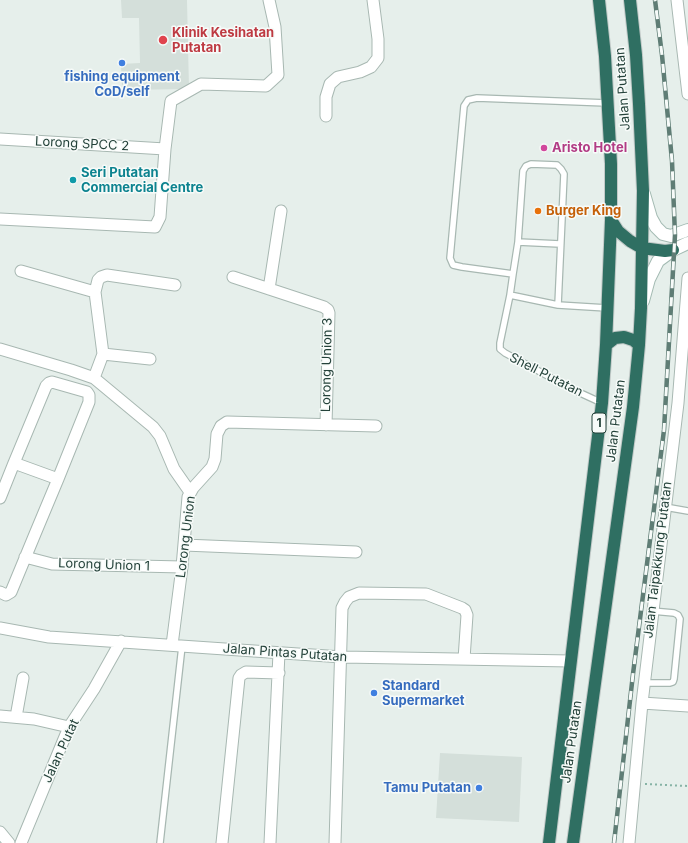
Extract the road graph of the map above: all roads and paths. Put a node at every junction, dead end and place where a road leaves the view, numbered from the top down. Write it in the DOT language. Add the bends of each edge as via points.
graph roads {
  1 [pos="269,0"];
  2 [pos="373,0"];
  3 [pos="599,0"];
  4 [pos="630,0"];
  5 [pos="677,0"];
  6 [pos="688,94"];
  7 [pos="607,103"];
  8 [pos="326,116"];
  9 [pos="0,140"];
  10 [pos="165,149"];
  11 [pos="643,191"];
  12 [pos="280,211"];
  13 [pos="0,219"];
  14 [pos="611,220"];
  15 [pos="688,230"];
  16 [pos="518,242"];
  17 [pos="688,243"];
  18 [pos="560,244"];
  19 [pos="642,248"];
  20 [pos="674,250"];
  21 [pos="21,271"];
  22 [pos="513,274"];
  23 [pos="233,277"];
  24 [pos="688,278"];
  25 [pos="175,285"];
  26 [pos="269,289"];
  27 [pos="96,292"];
  28 [pos="510,295"];
  29 [pos="558,305"];
  30 [pos="607,308"];
  31 [pos="641,308"];
  32 [pos="686,336"];
  33 [pos="606,345"];
  34 [pos="639,346"];
  35 [pos="0,349"];
  36 [pos="102,354"];
  37 [pos="150,359"];
  38 [pos="94,378"];
  39 [pos="602,403"];
  40 [pos="326,425"];
  41 [pos="376,426"];
  42 [pos="14,463"];
  43 [pos="58,479"];
  44 [pos="190,492"];
  45 [pos="0,498"];
  46 [pos="665,506"];
  47 [pos="688,511"];
  48 [pos="184,545"];
  49 [pos="356,552"];
  50 [pos="26,557"];
  51 [pos="182,567"];
  52 [pos="0,592"];
  53 [pos="652,611"];
  54 [pos="0,628"];
  55 [pos="121,641"];
  56 [pos="177,646"];
  57 [pos="279,653"];
  58 [pos="342,657"];
  59 [pos="464,659"];
  60 [pos="571,660"];
  61 [pos="278,673"];
  62 [pos="23,678"];
  63 [pos="644,683"];
  64 [pos="642,703"];
  65 [pos="688,706"];
  66 [pos="0,716"];
  67 [pos="16,717"];
  68 [pos="69,727"];
  69 [pos="634,783"];
  70 [pos="688,786"];
  71 [pos="0,832"];
  72 [pos="9,843"];
  73 [pos="21,843"];
  74 [pos="160,843"];
  75 [pos="222,843"];
  76 [pos="270,843"];
  77 [pos="335,843"];
  78 [pos="549,843"];
  79 [pos="573,843"];
  80 [pos="629,843"];
  1 -- 10 [label="street" via="275,27 278,75 266,86 201,84 171,101"];
  2 -- 8 [label="street" via="378,58 371,67 338,77 330,84 326,97"];
  3 -- 7 [label="highway, Jalan Putatan / 1"];
  4 -- 11 [label="highway, Jalan Putatan"];
  5 -- 6 [label="street"];
  7 -- 14 [label="highway, Jalan Putatan / 1"];
  7 -- 22 [label="lane" via="477,98 468,100 464,106 450,258 453,265"];
  9 -- 10 [label="street, Lorong SPCC 2"];
  10 -- 13 [label="street" via="160,217 155,227"];
  11 -- 15 [label="main road" via="656,227 663,234 671,236"];
  11 -- 19 [label="highway, Jalan Putatan"];
  12 -- 26 [label="street"];
  14 -- 19 [label="highway" via="618,231"];
  14 -- 30 [label="highway, Jalan Putatan / 1"];
  16 -- 18 [label="lane"];
  16 -- 18 [label="lane" via="523,171 531,164 557,165 564,174"];
  16 -- 22 [label="lane"];
  17 -- 20 [label="main road"];
  18 -- 29 [label="lane"];
  19 -- 20 [label="highway"];
  19 -- 31 [label="highway, Jalan Putatan"];
  20 -- 31 [label="main road" via="658,262 649,279"];
  21 -- 27 [label="street"];
  22 -- 28 [label="lane"];
  23 -- 26 [label="street, Lorong Union 3"];
  24 -- 32 [label="street, Jalan Taipakkung Putatan"];
  25 -- 27 [label="street" via="107,275 98,280"];
  26 -- 40 [label="street, Lorong Union 3" via="328,310"];
  27 -- 36 [label="street"];
  28 -- 29 [label="lane"];
  28 -- 39 [label="lane, Shell Putatan" via="500,348 505,353"];
  29 -- 30 [label="lane"];
  30 -- 33 [label="highway, Jalan Putatan / 1"];
  31 -- 34 [label="highway, Jalan Putatan"];
  32 -- 46 [label="street, Jalan Taipakkung Putatan"];
  33 -- 34 [label="highway" via="615,338 624,337 633,340"];
  33 -- 39 [label="highway, Jalan Putatan / 1"];
  34 -- 79 [label="highway, Jalan Putatan"];
  35 -- 38 [label="street"];
  36 -- 37 [label="street"];
  36 -- 38 [label="street"];
  38 -- 44 [label="street" via="153,427 160,436 174,469"];
  39 -- 60 [label="highway, Jalan Putatan / 1"];
  40 -- 41 [label="street, Lorong Union"];
  40 -- 44 [label="street, Lorong Union" via="227,422 221,426 217,434 212,467"];
  42 -- 43 [label="street"];
  42 -- 43 [label="street" via="49,383 56,382 87,392 89,402"];
  42 -- 45 [label="street"];
  43 -- 50 [label="street"];
  44 -- 48 [label="street, Lorong Union"];
  46 -- 47 [label="lane"];
  46 -- 53 [label="street, Jalan Taipakkung Putatan"];
  48 -- 49 [label="street"];
  48 -- 51 [label="street, Lorong Union"];
  50 -- 51 [label="street, Lorong Union 1" via="52,564"];
  50 -- 52 [label="street" via="11,592 6,595"];
  51 -- 56 [label="street, Lorong Union"];
  53 -- 63 [label="street, Jalan Taipakkung Putatan"];
  53 -- 63 [label="lane" via="674,612 680,619 674,679 670,683"];
  54 -- 55 [label="street, Jalan Pintas Putatan" via="50,637"];
  55 -- 56 [label="street, Jalan Pintas Putatan"];
  55 -- 68 [label="street, Jalan Putat"];
  56 -- 57 [label="street, Jalan Pintas Putatan"];
  56 -- 74 [label="lane"];
  57 -- 58 [label="street, Jalan Pintas Putatan"];
  57 -- 61 [label="street"];
  58 -- 59 [label="street, Jalan Pintas Putatan"];
  58 -- 59 [label="street" via="342,608 349,597 359,593 432,596 462,608 467,615"];
  58 -- 77 [label="street"];
  59 -- 60 [label="street, Jalan Pintas Putatan"];
  60 -- 78 [label="highway, Jalan Putatan / 1"];
  61 -- 75 [label="street" via="246,672 239,678"];
  61 -- 76 [label="street"];
  62 -- 67 [label="street"];
  63 -- 64 [label="street, Jalan Taipakkung Putatan"];
  64 -- 65 [label="street"];
  64 -- 69 [label="street, Jalan Taipakkung Putatan"];
  66 -- 67 [label="street"];
  67 -- 68 [label="street"];
  68 -- 73 [label="street, Jalan Putat"];
  69 -- 70 [label="path"];
  69 -- 80 [label="street, Jalan Taipakkung Putatan"];
  71 -- 72 [label="street"];
}
